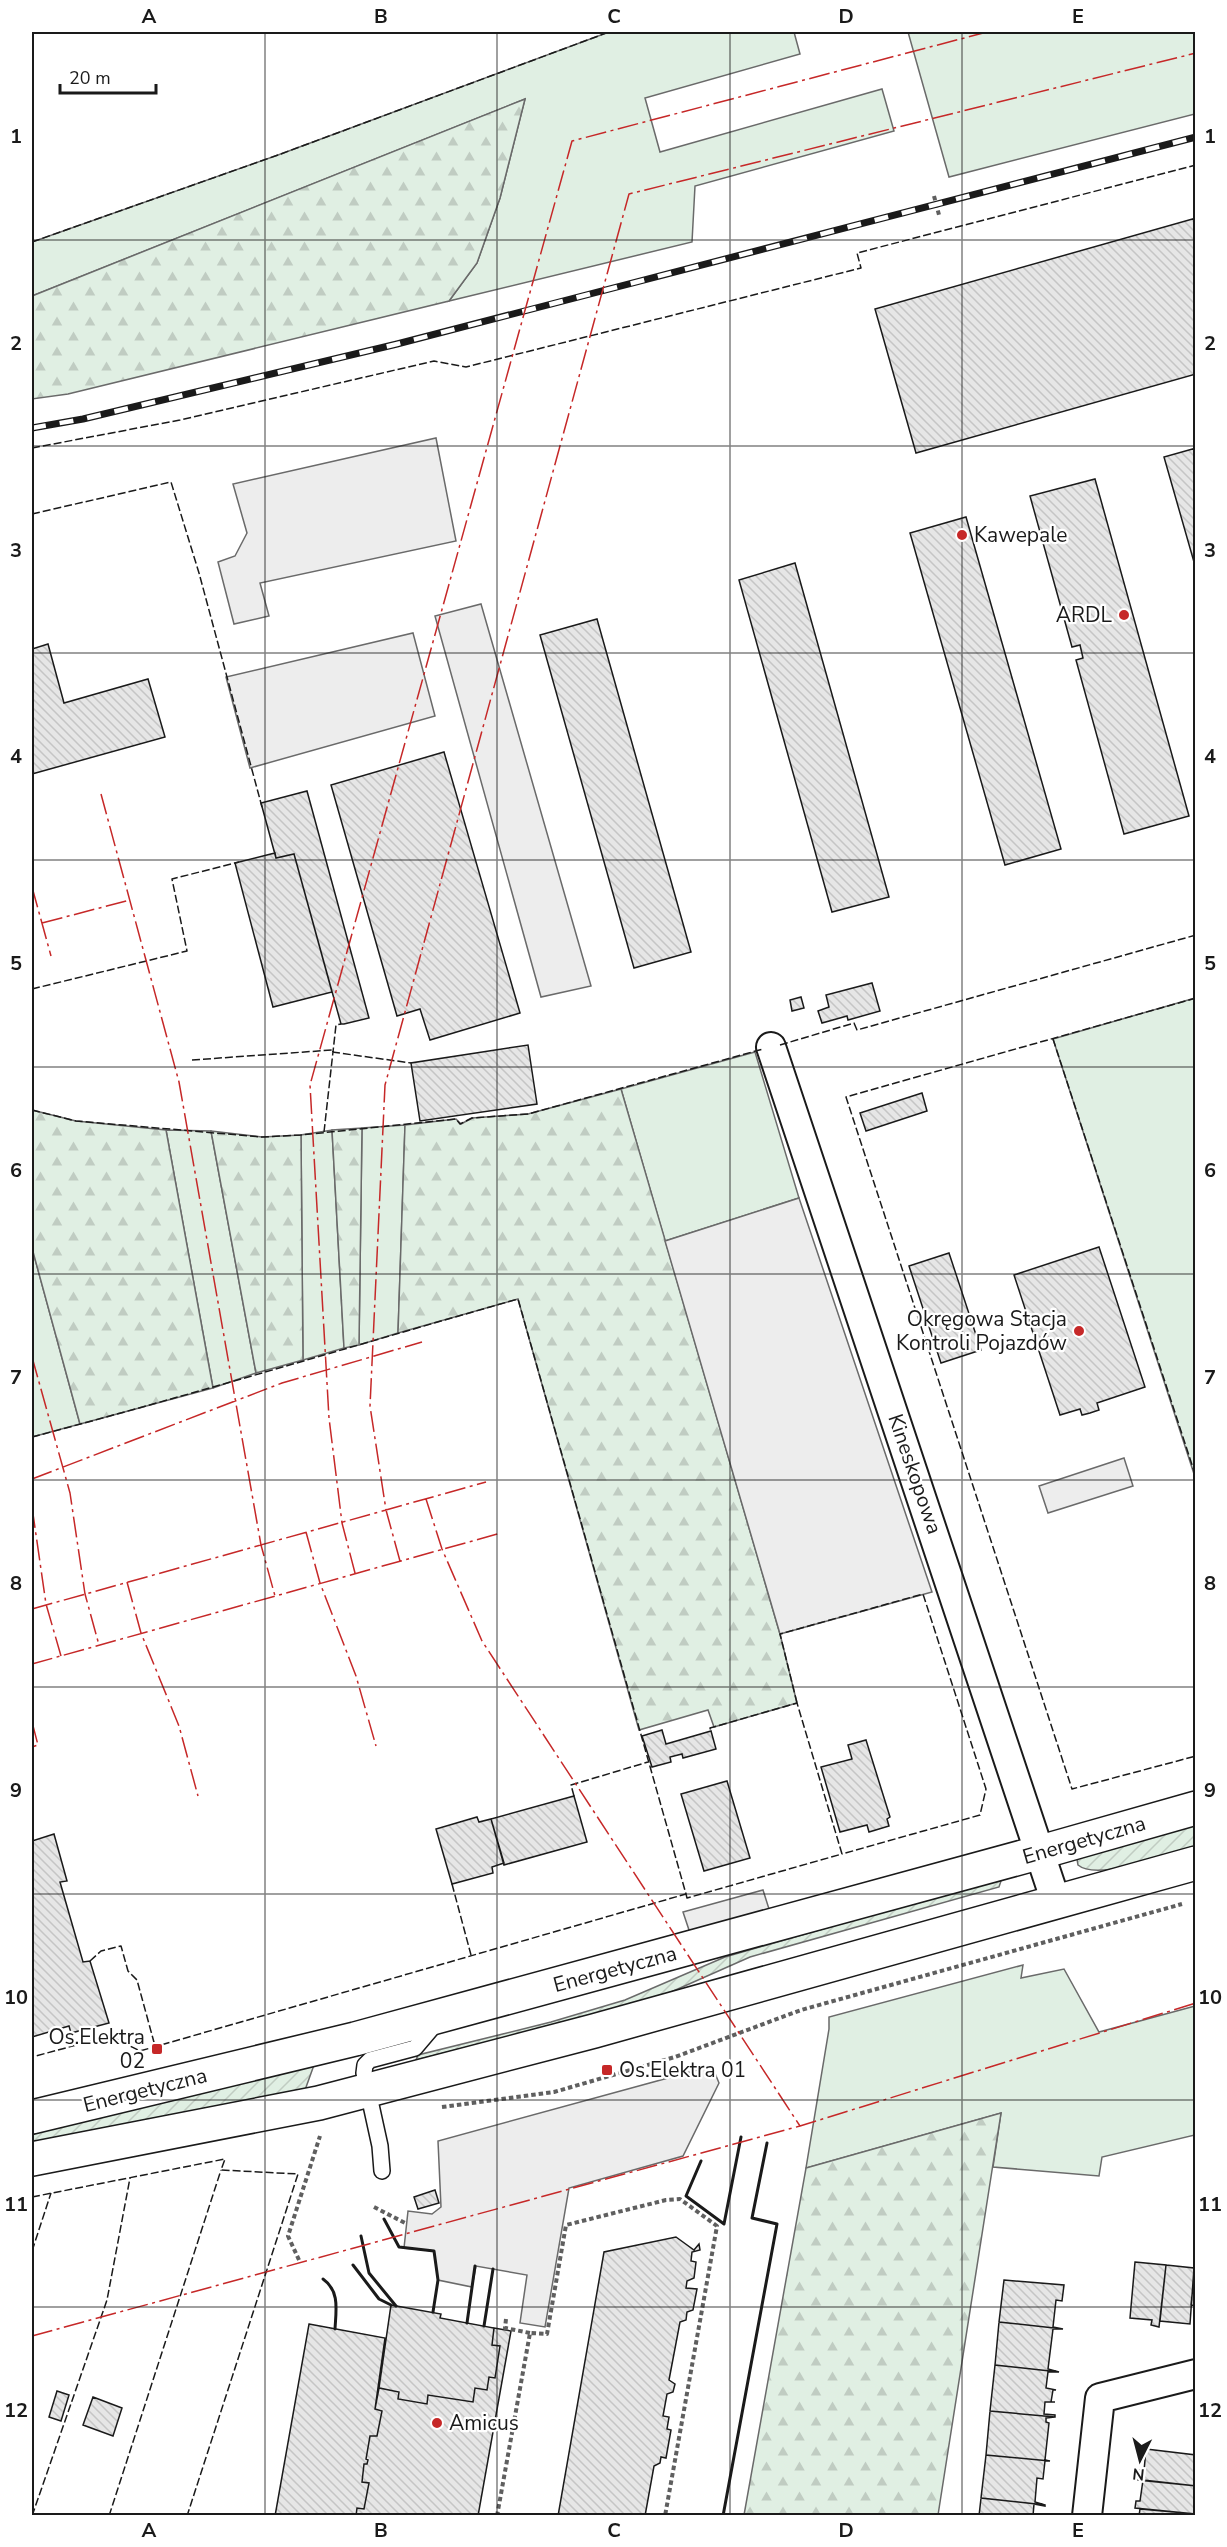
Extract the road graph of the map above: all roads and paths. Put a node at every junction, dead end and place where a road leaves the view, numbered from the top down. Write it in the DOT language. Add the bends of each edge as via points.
graph roads {
  1 [pos="934,196"];
  2 [pos="939,215"];
  3 [pos="771,1047"];
  4 [pos="1196,1808"];
  5 [pos="1041,1852"];
  6 [pos="1196,1863"];
  7 [pos="1056,1902"];
  8 [pos="444,2015"];
  9 [pos="369,2090"];
  10 [pos="32,2117"];
  11 [pos="323,2127"];
  12 [pos="32,2159"];
  13 [pos="382,2171"];
  14 [pos="374,2207"];
  15 [pos="407,2224"];
  16 [pos="299,2260"];
  17 [pos="506,2319"];
  18 [pos="530,2332"];
  19 [pos="1196,2374"];
  20 [pos="497,2516"];
  21 [pos="665,2516"];
  22 [pos="1087,2516"];
  1 -- 2 [label="path"];
  3 -- 5 [label="street, Kineskopowa"];
  4 -- 5 [label="street, Energetyczna"];
  5 -- 7 [label="street, Kineskopowa"];
  5 -- 8 [label="street, Energetyczna"];
  6 -- 7 [label="street, Energetyczna"];
  7 -- 9 [label="street, Energetyczna"];
  8 -- 9 [label="lane" via="415,2048 370,2060 364,2073"];
  8 -- 10 [label="street, Energetyczna"];
  9 -- 12 [label="street, Energetyczna"];
  9 -- 13 [label="lane"];
  11 -- 16 [label="path" via="288,2236"];
  14 -- 15 [label="path"];
  17 -- 18 [label="path" via="504,2328"];
  18 -- 20 [label="path"];
  18 -- 21 [label="path" via="547,2334 566,2225 680,2199 717,2226"];
  19 -- 22 [label="street" via="1100,2398"];
}
